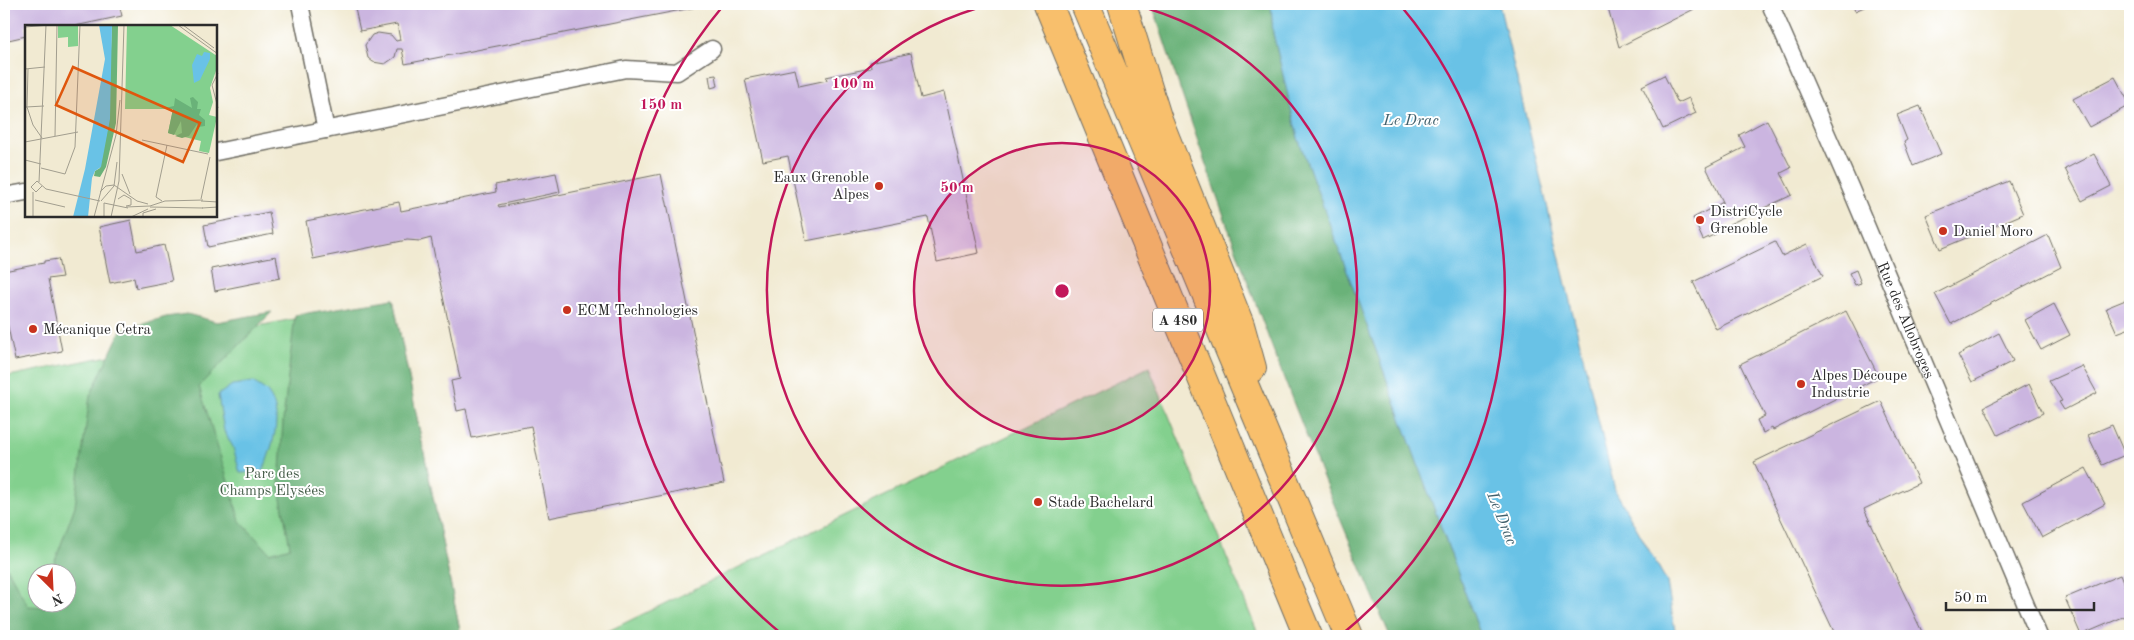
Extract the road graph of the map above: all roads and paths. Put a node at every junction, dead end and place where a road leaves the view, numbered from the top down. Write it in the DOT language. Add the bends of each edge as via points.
graph roads {
  1 [pos="300,4"];
  2 [pos="1048,4"];
  3 [pos="1085,4"];
  4 [pos="1122,4"];
  5 [pos="1770,4"];
  6 [pos="712,49"];
  7 [pos="326,130"];
  8 [pos="218,152"];
  9 [pos="25,192"];
  10 [pos="4,196"];
  11 [pos="1279,466"];
  12 [pos="1308,636"];
  13 [pos="1349,636"];
  14 [pos="2039,636"];
  1 -- 7 [label="street"];
  2 -- 12 [label="highway, A 480"];
  3 -- 11 [label="highway, A 480"];
  4 -- 11 [label="highway" via="1157,117 1240,325"];
  5 -- 14 [label="street, Rue des Allobroges"];
  6 -- 7 [label="street" via="677,72 626,69"];
  7 -- 8 [label="street"];
  9 -- 10 [label="street"];
  11 -- 13 [label="highway, A 480"];
}
